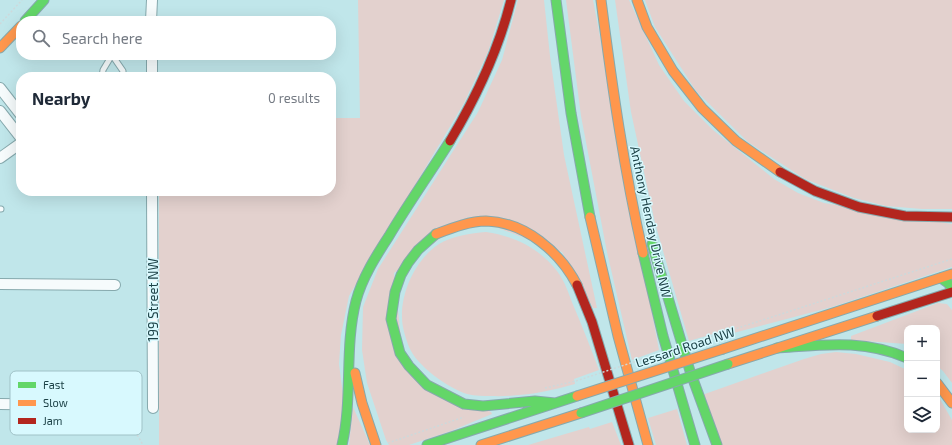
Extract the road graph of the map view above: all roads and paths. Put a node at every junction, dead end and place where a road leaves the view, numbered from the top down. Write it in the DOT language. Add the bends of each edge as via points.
graph roads {
  1 [pos="22,0"];
  2 [pos="44,0"];
  3 [pos="152,0"];
  4 [pos="510,0"];
  5 [pos="556,0"];
  6 [pos="601,0"];
  7 [pos="637,0"];
  8 [pos="30,16"];
  9 [pos="152,16"];
  10 [pos="0,24"];
  11 [pos="16,31"];
  12 [pos="0,48"];
  13 [pos="608,57"];
  14 [pos="109,60"];
  15 [pos="115,60"];
  16 [pos="152,60"];
  17 [pos="103,72"];
  18 [pos="123,72"];
  19 [pos="152,72"];
  20 [pos="0,88"];
  21 [pos="16,109"];
  22 [pos="0,111"];
  23 [pos="16,132"];
  24 [pos="16,147"];
  25 [pos="0,158"];
  26 [pos="152,196"];
  27 [pos="642,201"];
  28 [pos="952,217"];
  29 [pos="650,235"];
  30 [pos="952,259"];
  31 [pos="952,274"];
  32 [pos="941,278"];
  33 [pos="0,284"];
  34 [pos="115,285"];
  35 [pos="952,288"];
  36 [pos="952,292"];
  37 [pos="351,337"];
  38 [pos="777,348"];
  39 [pos="904,357"];
  40 [pos="576,381"];
  41 [pos="940,387"];
  42 [pos="555,403"];
  43 [pos="952,403"];
  44 [pos="0,404"];
  45 [pos="10,404"];
  46 [pos="153,408"];
  47 [pos="470,415"];
  48 [pos="136,435"];
  49 [pos="388,443"];
  50 [pos="143,445"];
  51 [pos="342,445"];
  52 [pos="376,445"];
  53 [pos="427,445"];
  54 [pos="482,445"];
  55 [pos="630,445"];
  56 [pos="648,445"];
  57 [pos="695,445"];
  58 [pos="717,445"];
  1 -- 10 [label="path"];
  2 -- 8 [label="main road"];
  3 -- 9 [label="street"];
  4 -- 37 [label="main road" via="496,51 481,88 368,272 355,305"];
  5 -- 56 [label="main road" via="577,151 601,273"];
  6 -- 13 [label="main road, Anthony Henday Drive NW"];
  7 -- 28 [label="main road" via="648,30 690,96 743,148 802,186 852,205 895,214"];
  11 -- 12 [label="main road"];
  13 -- 27 [label="main road"];
  13 -- 57 [label="main road, Anthony Henday Drive NW" via="639,238 665,343"];
  14 -- 17 [label="lane"];
  15 -- 18 [label="lane"];
  16 -- 19 [label="street"];
  20 -- 21 [label="street"];
  22 -- 23 [label="street"];
  24 -- 25 [label="street"];
  26 -- 46 [label="street, 199 Street NW"];
  29 -- 58 [label="main road" via="690,371"];
  30 -- 40 [label="path, bridge"];
  31 -- 32 [label="main road, Lessard Road NW"];
  32 -- 35 [label="main road"];
  32 -- 42 [label="main road, Lessard Road NW, bridge"];
  33 -- 34 [label="street"];
  36 -- 38 [label="main road"];
  37 -- 51 [label="main road" via="348,413"];
  37 -- 52 [label="main road" via="356,378"];
  38 -- 39 [label="main road" via="862,345"];
  38 -- 54 [label="main road, bridge"];
  41 -- 43 [label="main road"];
  42 -- 53 [label="main road, Lessard Road NW"];
  42 -- 55 [label="main road" via="535,401 483,406 464,404 427,384 409,366 400,353 392,319 395,292 408,263 434,235 473,223 486,221 504,224 523,231 546,245 565,265 592,322"];
  44 -- 45 [label="street"];
  47 -- 49 [label="path"];
  48 -- 50 [label="path"];
}
